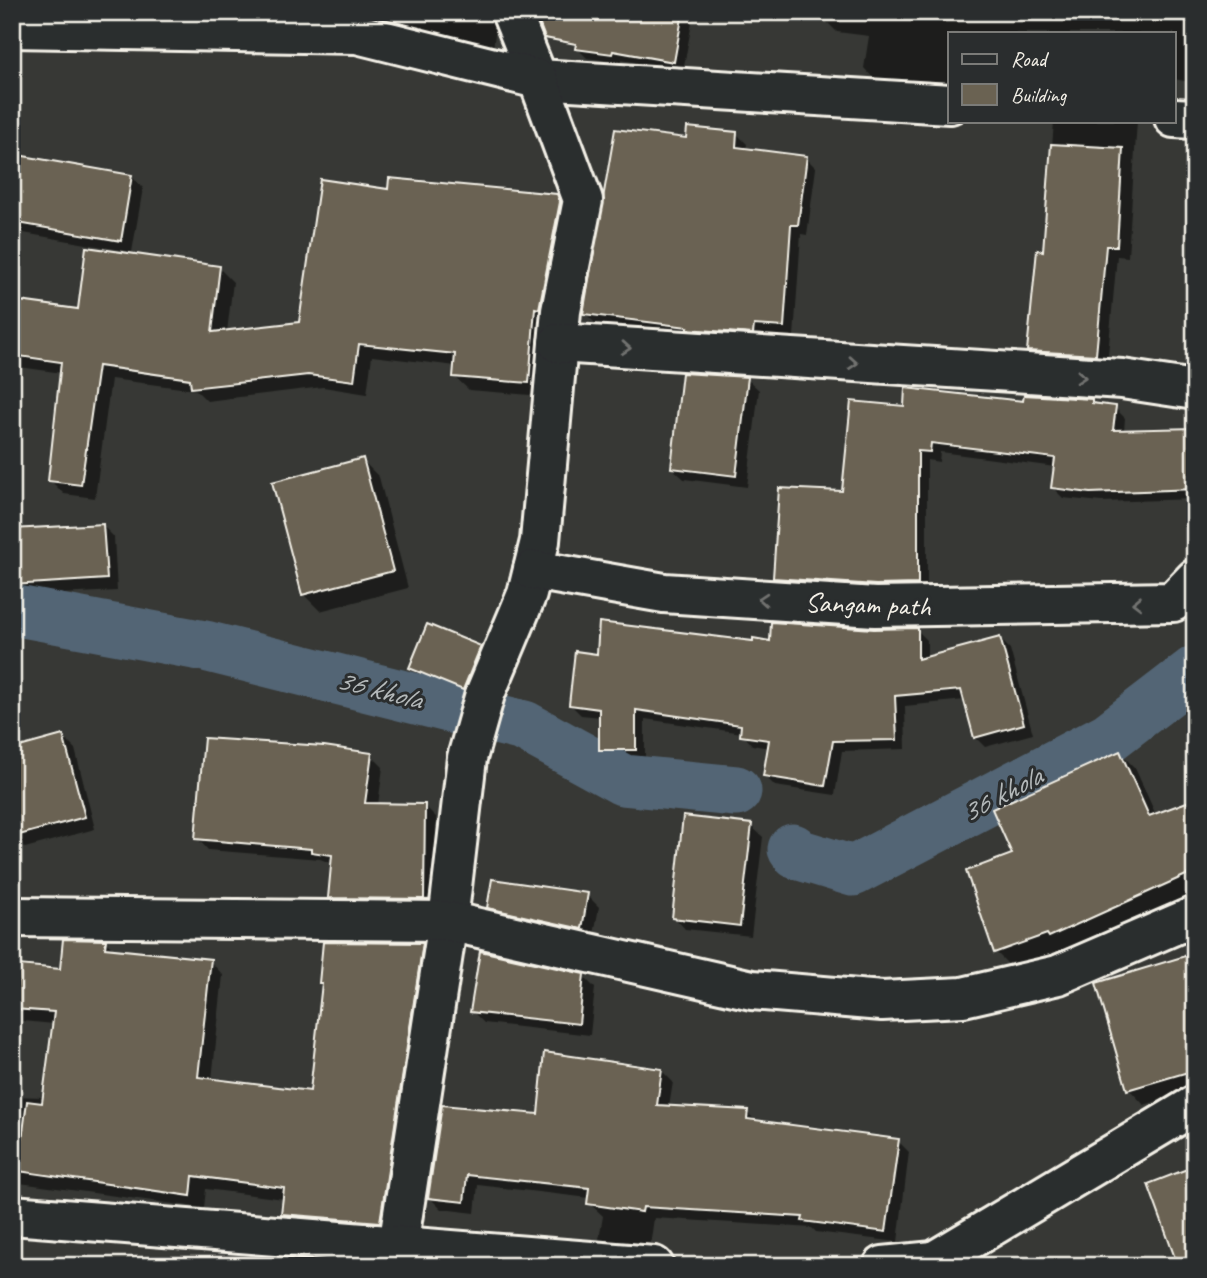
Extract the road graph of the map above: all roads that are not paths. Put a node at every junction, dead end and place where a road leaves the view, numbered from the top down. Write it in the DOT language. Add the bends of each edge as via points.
graph roads {
  1 [pos="511,12"];
  2 [pos="12,29"];
  3 [pos="538,79"];
  4 [pos="948,104"];
  5 [pos="1176,118"];
  6 [pos="1195,119"];
  7 [pos="558,343"];
  8 [pos="1195,390"];
  9 [pos="533,570"];
  10 [pos="1195,579"];
  11 [pos="1195,915"];
  12 [pos="12,917"];
  13 [pos="448,921"];
  14 [pos="1195,1105"];
  15 [pos="12,1215"];
  16 [pos="395,1255"];
  17 [pos="654,1266"];
  18 [pos="883,1266"];
  1 -- 3 [label="street"];
  2 -- 3 [label="street" via="357,34"];
  3 -- 4 [label="street"];
  3 -- 7 [label="street" via="583,200"];
  5 -- 6 [label="street"];
  7 -- 8 [label="street, one-way" via="1122,379"];
  7 -- 9 [label="street" via="540,541"];
  10 -- 9 [label="street, Sangam path, one-way" via="1173,602 875,607 664,593"];
  9 -- 13 [label="street" via="470,743"];
  11 -- 13 [label="street" via="1058,975 963,997 882,1001 752,990"];
  12 -- 13 [label="street"];
  13 -- 16 [label="street"];
  14 -- 18 [label="street" via="934,1261"];
  15 -- 16 [label="street"];
  16 -- 17 [label="street"];
}
